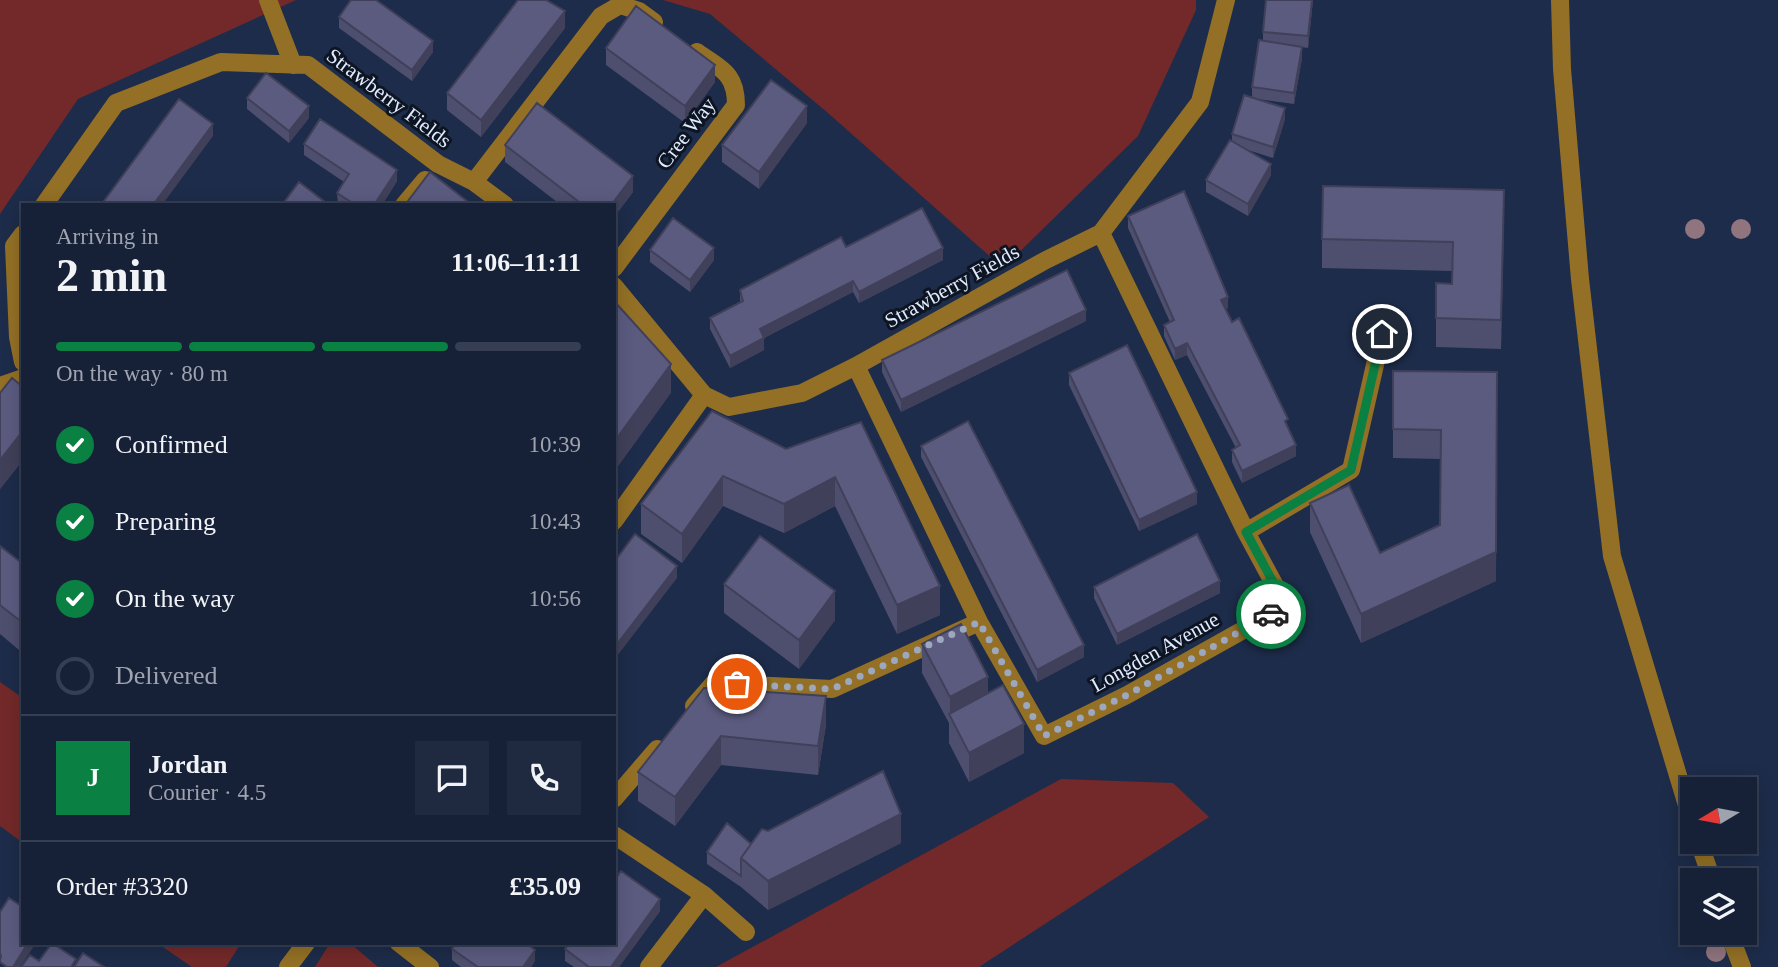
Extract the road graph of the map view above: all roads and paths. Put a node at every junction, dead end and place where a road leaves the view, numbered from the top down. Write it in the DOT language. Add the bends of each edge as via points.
graph roads {
  1 [pos="268,0"];
  2 [pos="1226,0"];
  3 [pos="1559,0"];
  4 [pos="293,65"];
  5 [pos="439,164"];
  6 [pos="474,182"];
  7 [pos="45,203"];
  8 [pos="406,203"];
  9 [pos="502,203"];
  10 [pos="1101,233"];
  11 [pos="21,237"];
  12 [pos="616,265"];
  13 [pos="616,288"];
  14 [pos="1382,334"];
  15 [pos="21,352"];
  16 [pos="856,366"];
  17 [pos="21,379"];
  18 [pos="0,386"];
  19 [pos="704,395"];
  20 [pos="616,518"];
  21 [pos="1246,532"];
  22 [pos="979,622"];
  23 [pos="687,715"];
  24 [pos="668,736"];
  25 [pos="1680,782"];
  26 [pos="616,797"];
  27 [pos="616,836"];
  28 [pos="704,895"];
  29 [pos="746,932"];
  30 [pos="304,945"];
  31 [pos="401,945"];
  32 [pos="1734,945"];
  33 [pos="288,967"];
  34 [pos="430,967"];
  35 [pos="649,967"];
  36 [pos="1742,967"];
  1 -- 4 [label="street"];
  2 -- 10 [label="street, Strawberry Fields" via="1200,102"];
  3 -- 25 [label="street" via="1580,279 1612,555"];
  4 -- 5 [label="street, Strawberry Fields" via="309,65"];
  4 -- 7 [label="street, Strawberry Fields" via="221,62 116,103"];
  5 -- 6 [label="street, Strawberry Fields"];
  5 -- 8 [label="street"];
  6 -- 9 [label="street, Strawberry Fields"];
  6 -- 12 [label="street, Cree Way" via="601,16 620,5 639,11 730,76 736,105"];
  10 -- 16 [label="street, Strawberry Fields"];
  10 -- 21 [label="street, Longden Avenue"];
  11 -- 15 [label="street" via="15,246"];
  13 -- 19 [label="street"];
  14 -- 21 [label="street" via="1351,470"];
  16 -- 19 [label="street, Strawberry Fields" via="802,393 729,407"];
  16 -- 22 [label="street, Longden Avenue"];
  17 -- 18 [label="street"];
  19 -- 20 [label="street"];
  21 -- 22 [label="street, Longden Avenue" via="1286,606 1044,736"];
  22 -- 23 [label="street" via="832,689 714,683"];
  24 -- 26 [label="street"];
  27 -- 28 [label="street"];
  28 -- 29 [label="street"];
  28 -- 35 [label="street"];
  30 -- 33 [label="street"];
  31 -- 34 [label="street"];
  32 -- 36 [label="street"];
}
